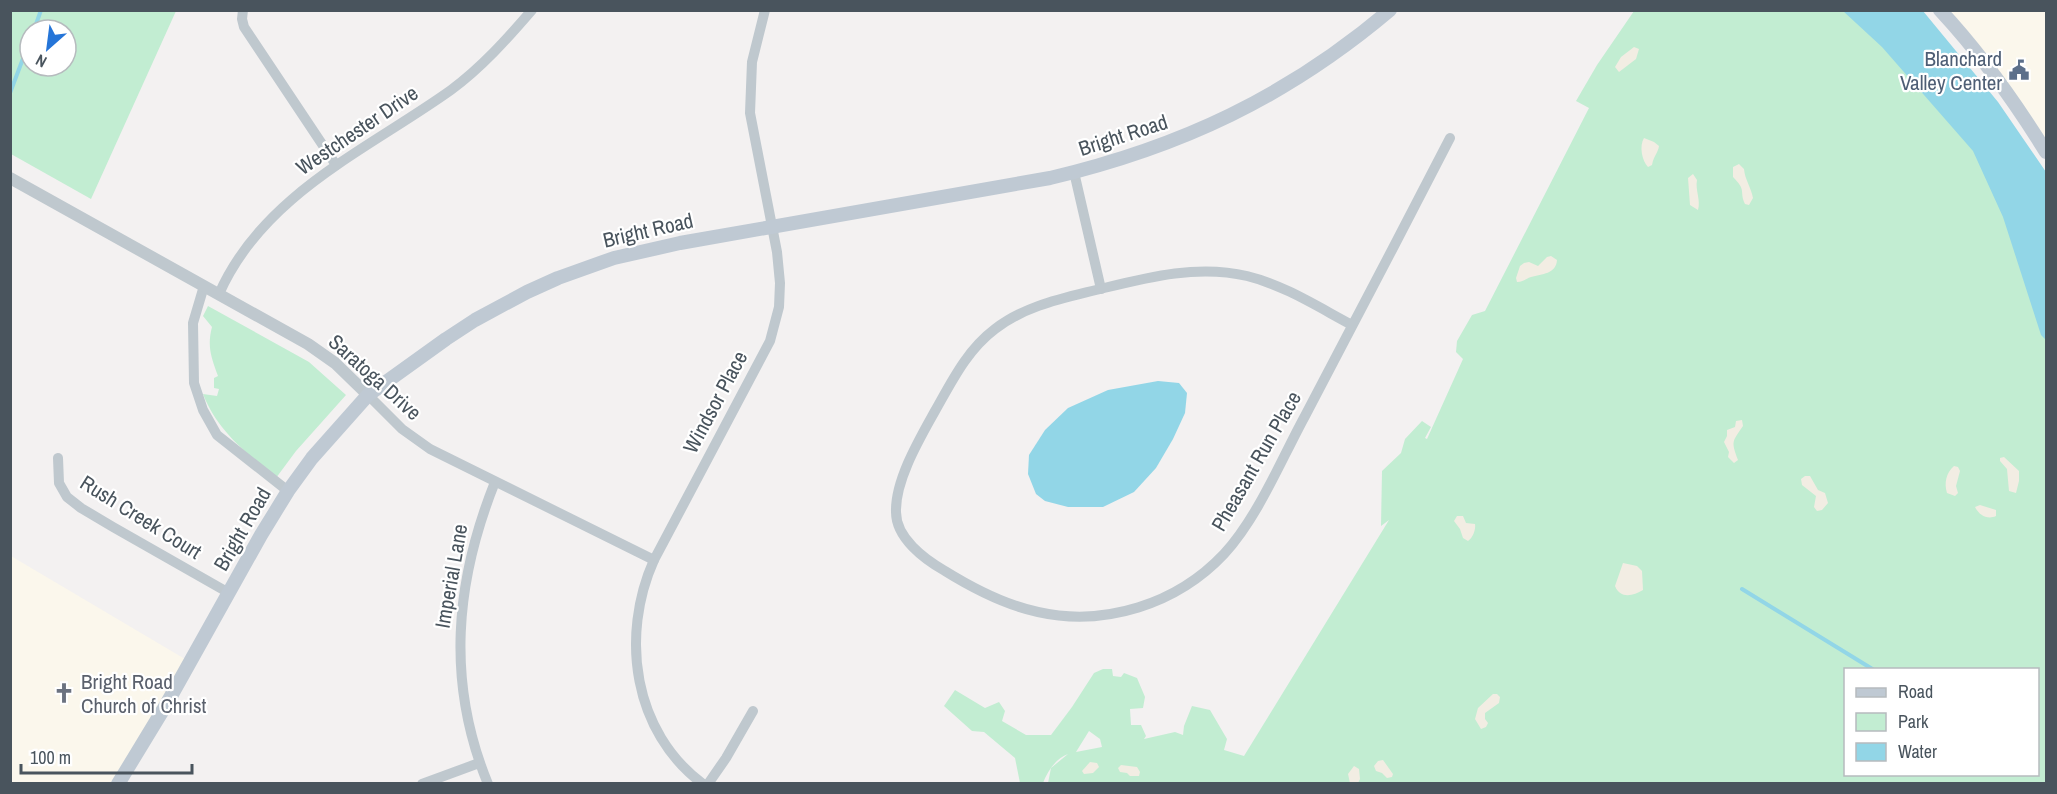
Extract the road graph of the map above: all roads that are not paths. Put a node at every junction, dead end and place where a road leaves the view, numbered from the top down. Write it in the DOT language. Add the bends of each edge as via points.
graph roads {
  1 [pos="243,10"];
  2 [pos="532,10"];
  3 [pos="765,10"];
  4 [pos="1390,10"];
  5 [pos="1940,10"];
  6 [pos="1450,138"];
  7 [pos="2046,152"];
  8 [pos="336,165"];
  9 [pos="1074,172"];
  10 [pos="12,179"];
  11 [pos="772,227"];
  12 [pos="204,286"];
  13 [pos="1101,289"];
  14 [pos="219,294"];
  15 [pos="1352,326"];
  16 [pos="368,395"];
  17 [pos="58,458"];
  18 [pos="495,482"];
  19 [pos="288,491"];
  20 [pos="654,560"];
  21 [pos="229,592"];
  22 [pos="753,711"];
  23 [pos="479,764"];
  24 [pos="118,783"];
  25 [pos="422,783"];
  26 [pos="488,783"];
  27 [pos="703,783"];
  28 [pos="708,783"];
  1 -- 8 [label="street" via="242,19 249,34"];
  2 -- 8 [label="street, Westchester Drive" via="472,73"];
  3 -- 11 [label="street, Windsor Place" via="753,62 750,113"];
  4 -- 9 [label="main road, Bright Road" via="1338,52 1250,106 1157,148"];
  5 -- 7 [label="main road" via="2001,84"];
  6 -- 15 [label="street, Pheasant Run Place"];
  8 -- 14 [label="street, Westchester Drive" via="274,214 242,254"];
  9 -- 11 [label="main road, Bright Road"];
  9 -- 13 [label="street"];
  10 -- 12 [label="street, Saratoga Drive"];
  11 -- 16 [label="main road, Bright Road" via="638,252 558,278 475,320"];
  11 -- 20 [label="street, Windsor Place" via="780,298 770,341"];
  12 -- 14 [label="street, Saratoga Drive"];
  12 -- 19 [label="street" via="193,323 194,383 203,410 217,435"];
  13 -- 15 [label="street, Pheasant Run Place" via="1178,273 1228,273 1277,286"];
  13 -- 15 [label="street, Pheasant Run Place" via="1022,313 993,330 975,348 955,375 921,439 902,480 896,505 903,535 932,563 1006,603 1055,615 1105,615 1138,608 1184,587 1223,555 1252,514"];
  14 -- 16 [label="street, Saratoga Drive" via="322,353"];
  16 -- 18 [label="street, Saratoga Drive" via="415,440"];
  16 -- 19 [label="main road, Bright Road"];
  17 -- 21 [label="street, Rush Creek Court" via="58,483 67,497"];
  18 -- 20 [label="street, Saratoga Drive"];
  18 -- 23 [label="street, Imperial Lane" via="474,542 459,645 463,698"];
  19 -- 21 [label="main road, Bright Road"];
  20 -- 27 [label="street, Windsor Place" via="636,621 641,688 654,728 663,742 683,767"];
  21 -- 24 [label="main road, Bright Road"];
  22 -- 28 [label="street"];
  23 -- 25 [label="street"];
  23 -- 26 [label="street, Imperial Lane"];
}
